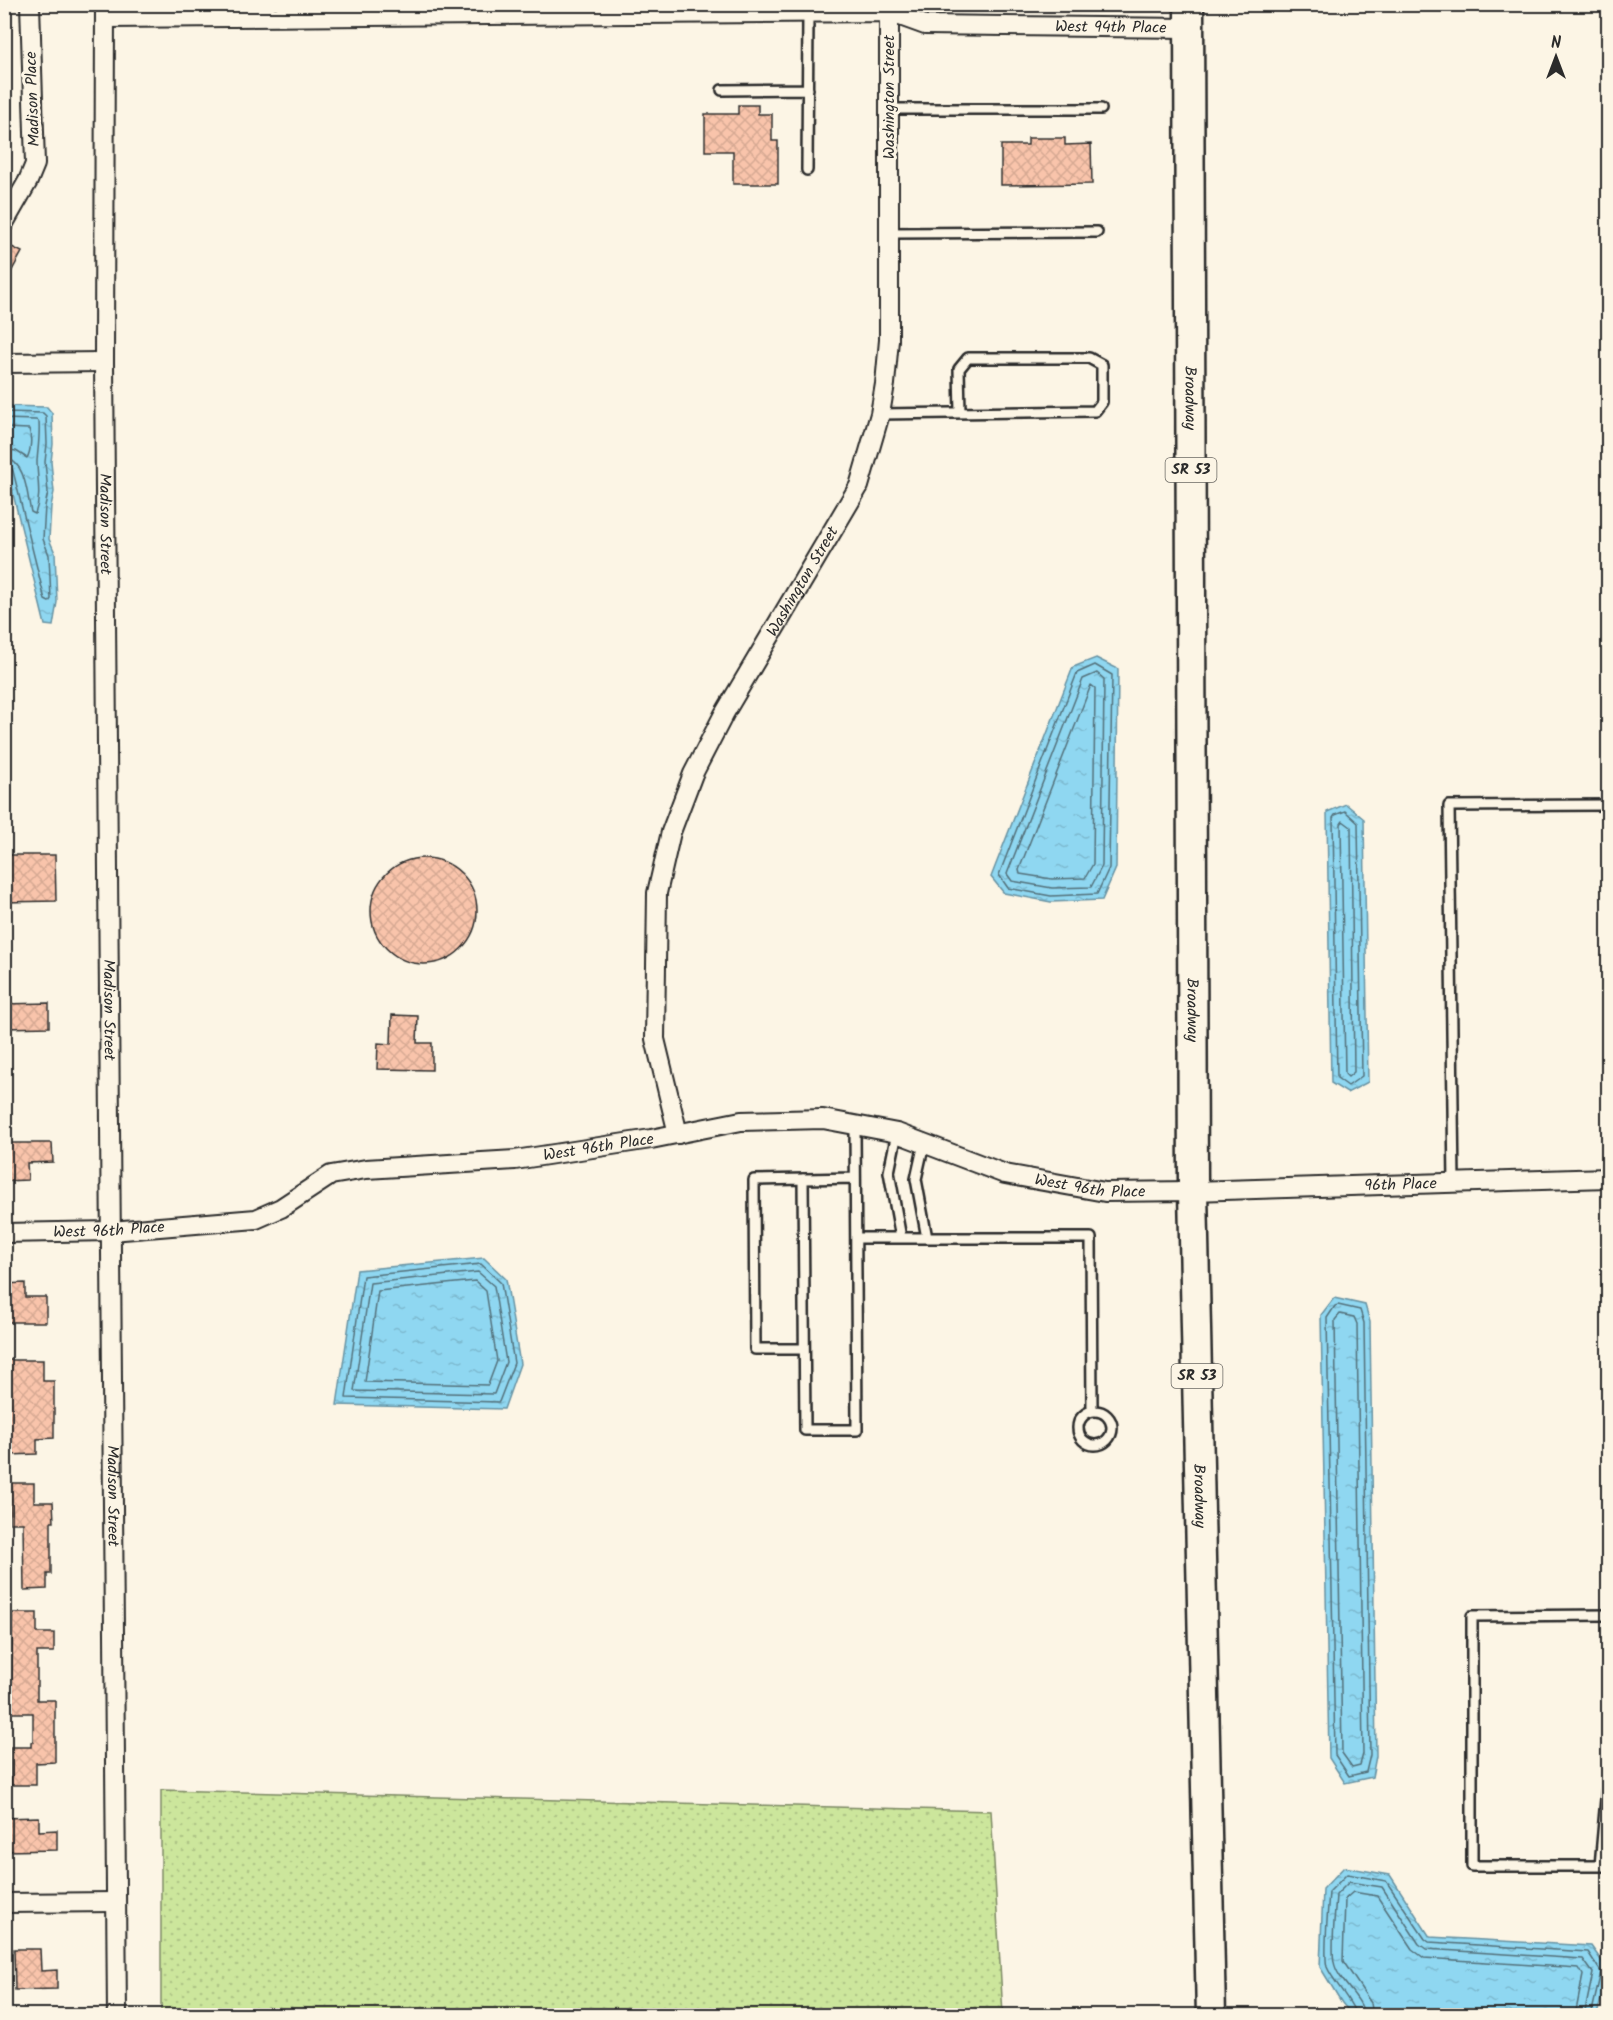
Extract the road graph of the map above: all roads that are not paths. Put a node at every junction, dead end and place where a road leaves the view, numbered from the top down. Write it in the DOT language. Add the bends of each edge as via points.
graph roads {
  1 [pos="30,4"];
  2 [pos="892,7"];
  3 [pos="105,11"];
  4 [pos="287,11"];
  5 [pos="808,13"];
  6 [pos="1189,16"];
  7 [pos="807,89"];
  8 [pos="722,90"];
  9 [pos="889,109"];
  10 [pos="1101,109"];
  11 [pos="807,170"];
  12 [pos="4,223"];
  13 [pos="1097,232"];
  14 [pos="889,233"];
  15 [pos="104,362"];
  16 [pos="4,363"];
  17 [pos="960,413"];
  18 [pos="880,414"];
  19 [pos="1608,805"];
  20 [pos="855,1125"];
  21 [pos="897,1132"];
  22 [pos="678,1134"];
  23 [pos="924,1143"];
  24 [pos="855,1178"];
  25 [pos="1608,1178"];
  26 [pos="803,1179"];
  27 [pos="1454,1183"];
  28 [pos="1193,1191"];
  29 [pos="111,1231"];
  30 [pos="4,1233"];
  31 [pos="856,1238"];
  32 [pos="901,1238"];
  33 [pos="927,1238"];
  34 [pos="804,1349"];
  35 [pos="1092,1411"];
  36 [pos="1608,1615"];
  37 [pos="1608,1776"];
  38 [pos="1604,1866"];
  39 [pos="116,1902"];
  40 [pos="4,1903"];
  41 [pos="117,2016"];
  42 [pos="1211,2016"];
  1 -- 12 [label="street, Madison Place" via="35,164"];
  2 -- 5 [label="street, West 94th Place"];
  2 -- 6 [label="street, West 94th Place" via="925,25"];
  2 -- 9 [label="street, Washington Street"];
  3 -- 4 [label="street, West 94th Place"];
  3 -- 15 [label="street, Madison Street"];
  4 -- 5 [label="street, West 94th Place"];
  5 -- 7 [label="lane"];
  6 -- 28 [label="main road, Broadway / SR 53"];
  7 -- 8 [label="lane"];
  7 -- 11 [label="lane"];
  9 -- 10 [label="lane"];
  9 -- 14 [label="street, Washington Street"];
  13 -- 14 [label="lane"];
  14 -- 18 [label="street, Washington Street" via="889,340"];
  15 -- 16 [label="street"];
  15 -- 29 [label="street, Madison Street"];
  17 -- 17 [label="lane" via="1095,411 1102,402 1102,365 1089,358 968,358 959,369"];
  17 -- 18 [label="lane"];
  18 -- 22 [label="street, Washington Street" via="859,486 724,714 693,774 671,832 657,893 655,1039"];
  19 -- 27 [label="lane" via="1449,806"];
  20 -- 21 [label="street, West 96th Place"];
  20 -- 22 [label="street, West 96th Place" via="823,1119 741,1121"];
  20 -- 24 [label="lane"];
  21 -- 23 [label="street, West 96th Place"];
  21 -- 32 [label="lane" via="889,1172"];
  22 -- 29 [label="street, West 96th Place" via="515,1160 357,1170 331,1175 256,1220"];
  23 -- 28 [label="street, West 96th Place" via="1005,1174 1105,1192"];
  23 -- 33 [label="lane" via="916,1179"];
  24 -- 26 [label="lane"];
  24 -- 31 [label="lane"];
  25 -- 27 [label="street, 96th Place"];
  26 -- 34 [label="lane"];
  26 -- 34 [label="lane" via="754,1180 755,1349"];
  27 -- 28 [label="street, 96th Place"];
  28 -- 42 [label="main road, Broadway / SR 53"];
  29 -- 30 [label="street, West 96th Place"];
  29 -- 39 [label="street, Madison Street"];
  31 -- 32 [label="lane"];
  31 -- 34 [label="lane" via="857,1430 805,1430"];
  32 -- 33 [label="lane"];
  33 -- 35 [label="lane" via="1091,1238"];
  36 -- 38 [label="lane" via="1472,1616 1472,1866"];
  37 -- 38 [label="lane"];
  39 -- 40 [label="street"];
  39 -- 41 [label="street, Madison Street"];
}
